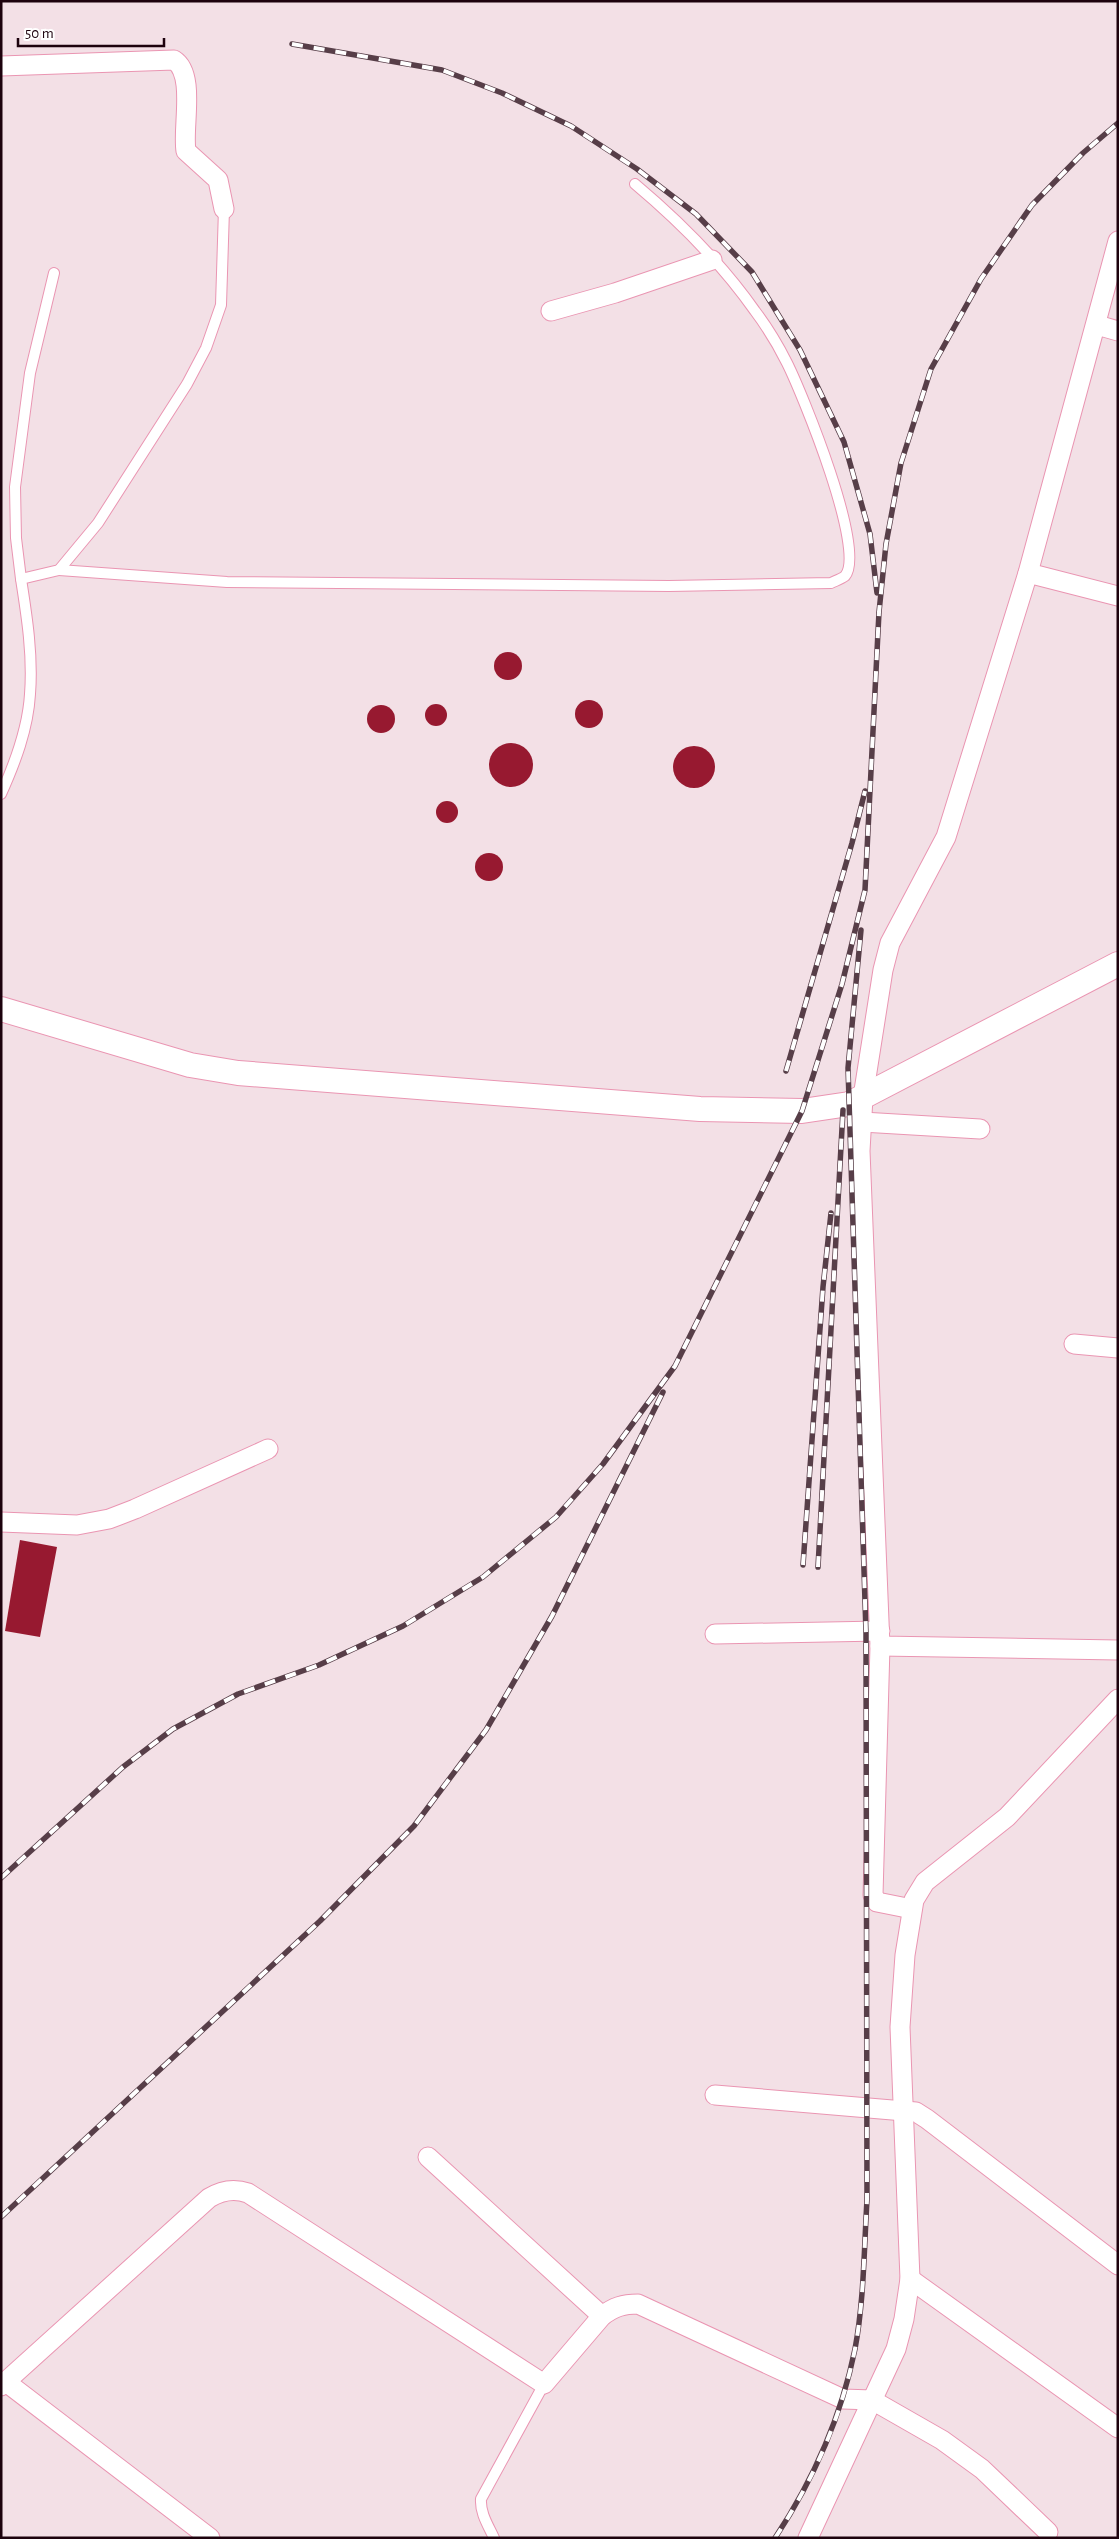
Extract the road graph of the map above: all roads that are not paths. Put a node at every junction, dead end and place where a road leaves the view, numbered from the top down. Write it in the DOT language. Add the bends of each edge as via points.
graph roads {
  1 [pos="1,66"];
  2 [pos="635,184"];
  3 [pos="224,209"];
  4 [pos="1118,241"];
  5 [pos="712,260"];
  6 [pos="54,273"];
  7 [pos="551,311"];
  8 [pos="1097,325"];
  9 [pos="1118,331"];
  10 [pos="59,570"];
  11 [pos="1028,573"];
  12 [pos="21,579"];
  13 [pos="1118,596"];
  14 [pos="1,794"];
  15 [pos="1118,964"];
  16 [pos="1,1010"];
  17 [pos="862,1097"];
  18 [pos="862,1122"];
  19 [pos="980,1129"];
  20 [pos="1074,1344"];
  21 [pos="1118,1348"];
  22 [pos="268,1449"];
  23 [pos="1,1522"];
  24 [pos="715,1634"];
  25 [pos="880,1639"];
  26 [pos="1118,1650"];
  27 [pos="1118,1699"];
  28 [pos="912,1909"];
  29 [pos="715,2094"];
  30 [pos="902,2110"];
  31 [pos="428,2157"];
  32 [pos="1118,2265"];
  33 [pos="910,2278"];
  34 [pos="602,2316"];
  35 [pos="4,2384"];
  36 [pos="544,2384"];
  37 [pos="872,2400"];
  38 [pos="1118,2428"];
  39 [pos="1048,2532"];
  40 [pos="813,2535"];
  41 [pos="210,2538"];
  42 [pos="494,2538"];
  1 -- 3 [label="street" via="169,59 180,64 186,79 186,151 218,180"];
  2 -- 5 [label="lane" via="666,210"];
  3 -- 10 [label="lane" via="221,305 206,348 187,384 98,523"];
  4 -- 8 [label="street"];
  5 -- 7 [label="street"];
  5 -- 10 [label="lane" via="755,311 787,363 814,422 844,517 848,540 848,568 839,580 831,583 669,586 227,582"];
  6 -- 12 [label="lane" via="30,373 15,487"];
  8 -- 9 [label="street"];
  8 -- 11 [label="street"];
  10 -- 12 [label="lane"];
  11 -- 13 [label="street"];
  11 -- 17 [label="street" via="946,837 890,943"];
  12 -- 14 [label="lane" via="29,635 30,695 20,749"];
  15 -- 17 [label="street"];
  16 -- 17 [label="street" via="190,1065 238,1072 700,1109 802,1111 849,1104"];
  17 -- 18 [label="street"];
  18 -- 19 [label="street"];
  18 -- 25 [label="street" via="860,1151"];
  20 -- 21 [label="street"];
  22 -- 23 [label="street" via="109,1519 77,1525"];
  24 -- 25 [label="street"];
  25 -- 26 [label="street"];
  25 -- 28 [label="street" via="873,1895 877,1902"];
  27 -- 28 [label="street" via="1007,1817 925,1882"];
  28 -- 30 [label="street" via="900,2027"];
  29 -- 30 [label="street"];
  30 -- 32 [label="street" via="927,2118"];
  30 -- 33 [label="street"];
  31 -- 34 [label="street"];
  33 -- 37 [label="street" via="896,2349"];
  33 -- 38 [label="street"];
  34 -- 36 [label="street"];
  34 -- 37 [label="street" via="613,2308 638,2304 843,2398"];
  35 -- 36 [label="street" via="209,2198 227,2190 239,2190"];
  35 -- 41 [label="street"];
  36 -- 42 [label="lane" via="481,2498 484,2516"];
  37 -- 39 [label="street" via="982,2469"];
  37 -- 40 [label="street"];
}
